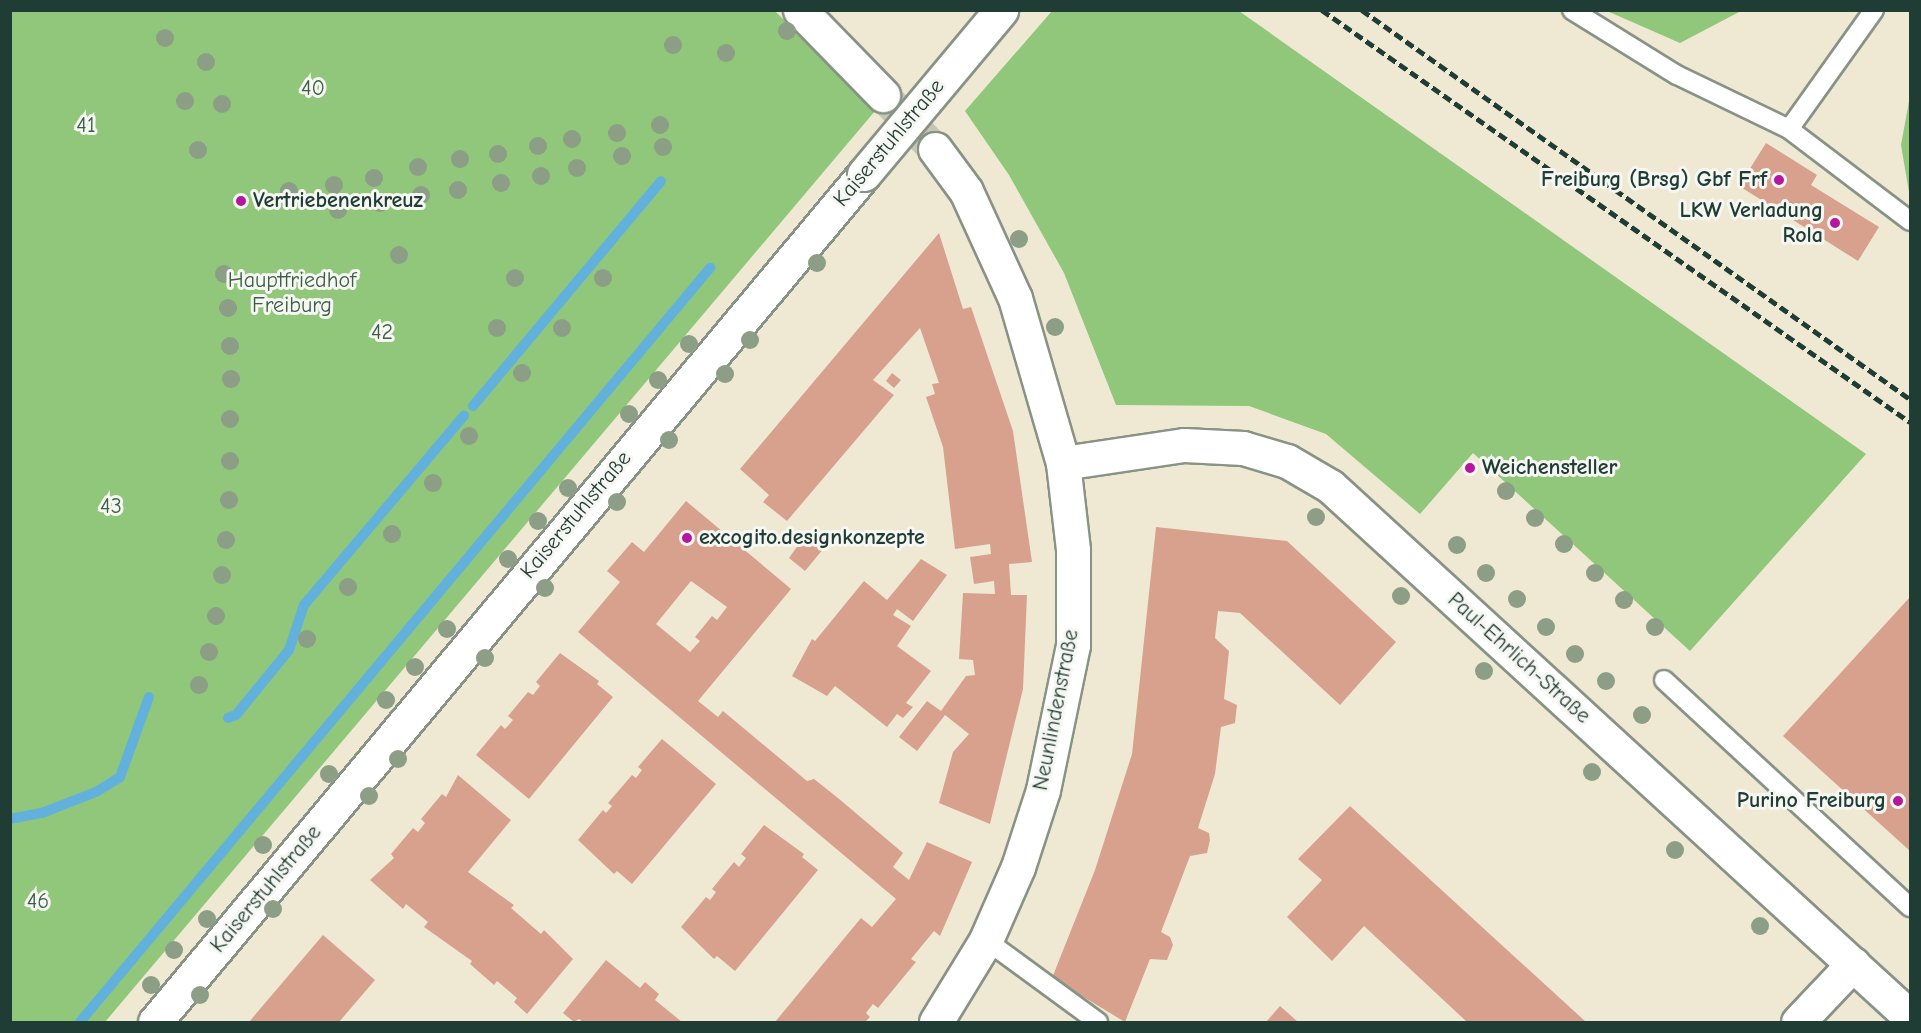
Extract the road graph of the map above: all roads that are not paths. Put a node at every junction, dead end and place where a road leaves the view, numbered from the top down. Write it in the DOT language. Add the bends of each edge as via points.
graph roads {
  1 [pos="800,10"];
  2 [pos="1001,10"];
  3 [pos="1572,10"];
  4 [pos="1874,10"];
  5 [pos="883,95"];
  6 [pos="1789,129"];
  7 [pos="935,149"];
  8 [pos="1911,221"];
  9 [pos="1063,463"];
  10 [pos="1664,680"];
  11 [pos="1911,907"];
  12 [pos="986,940"];
  13 [pos="1853,964"];
  14 [pos="1911,1017"];
  15 [pos="155,1023"];
  16 [pos="936,1023"];
  17 [pos="1098,1023"];
  18 [pos="1798,1023"];
  1 -- 5 [label="street"];
  2 -- 15 [label="street, Kaiserstuhlstraße, bridge"];
  3 -- 6 [label="lane" via="1677,75"];
  4 -- 6 [label="lane"];
  6 -- 8 [label="lane"];
  7 -- 9 [label="street, Neunlindenstraße" via="966,191 1015,298 1049,404"];
  9 -- 12 [label="street, Neunlindenstraße" via="1073,550 1073,645 1043,790 1018,867"];
  9 -- 13 [label="street, Paul-Ehrlich-Straße" via="1184,445 1243,448 1287,461 1330,486"];
  10 -- 11 [label="lane"];
  12 -- 16 [label="street, Neunlindenstraße"];
  12 -- 17 [label="lane"];
  13 -- 14 [label="street, Paul-Ehrlich-Straße"];
  13 -- 18 [label="street"];
}
